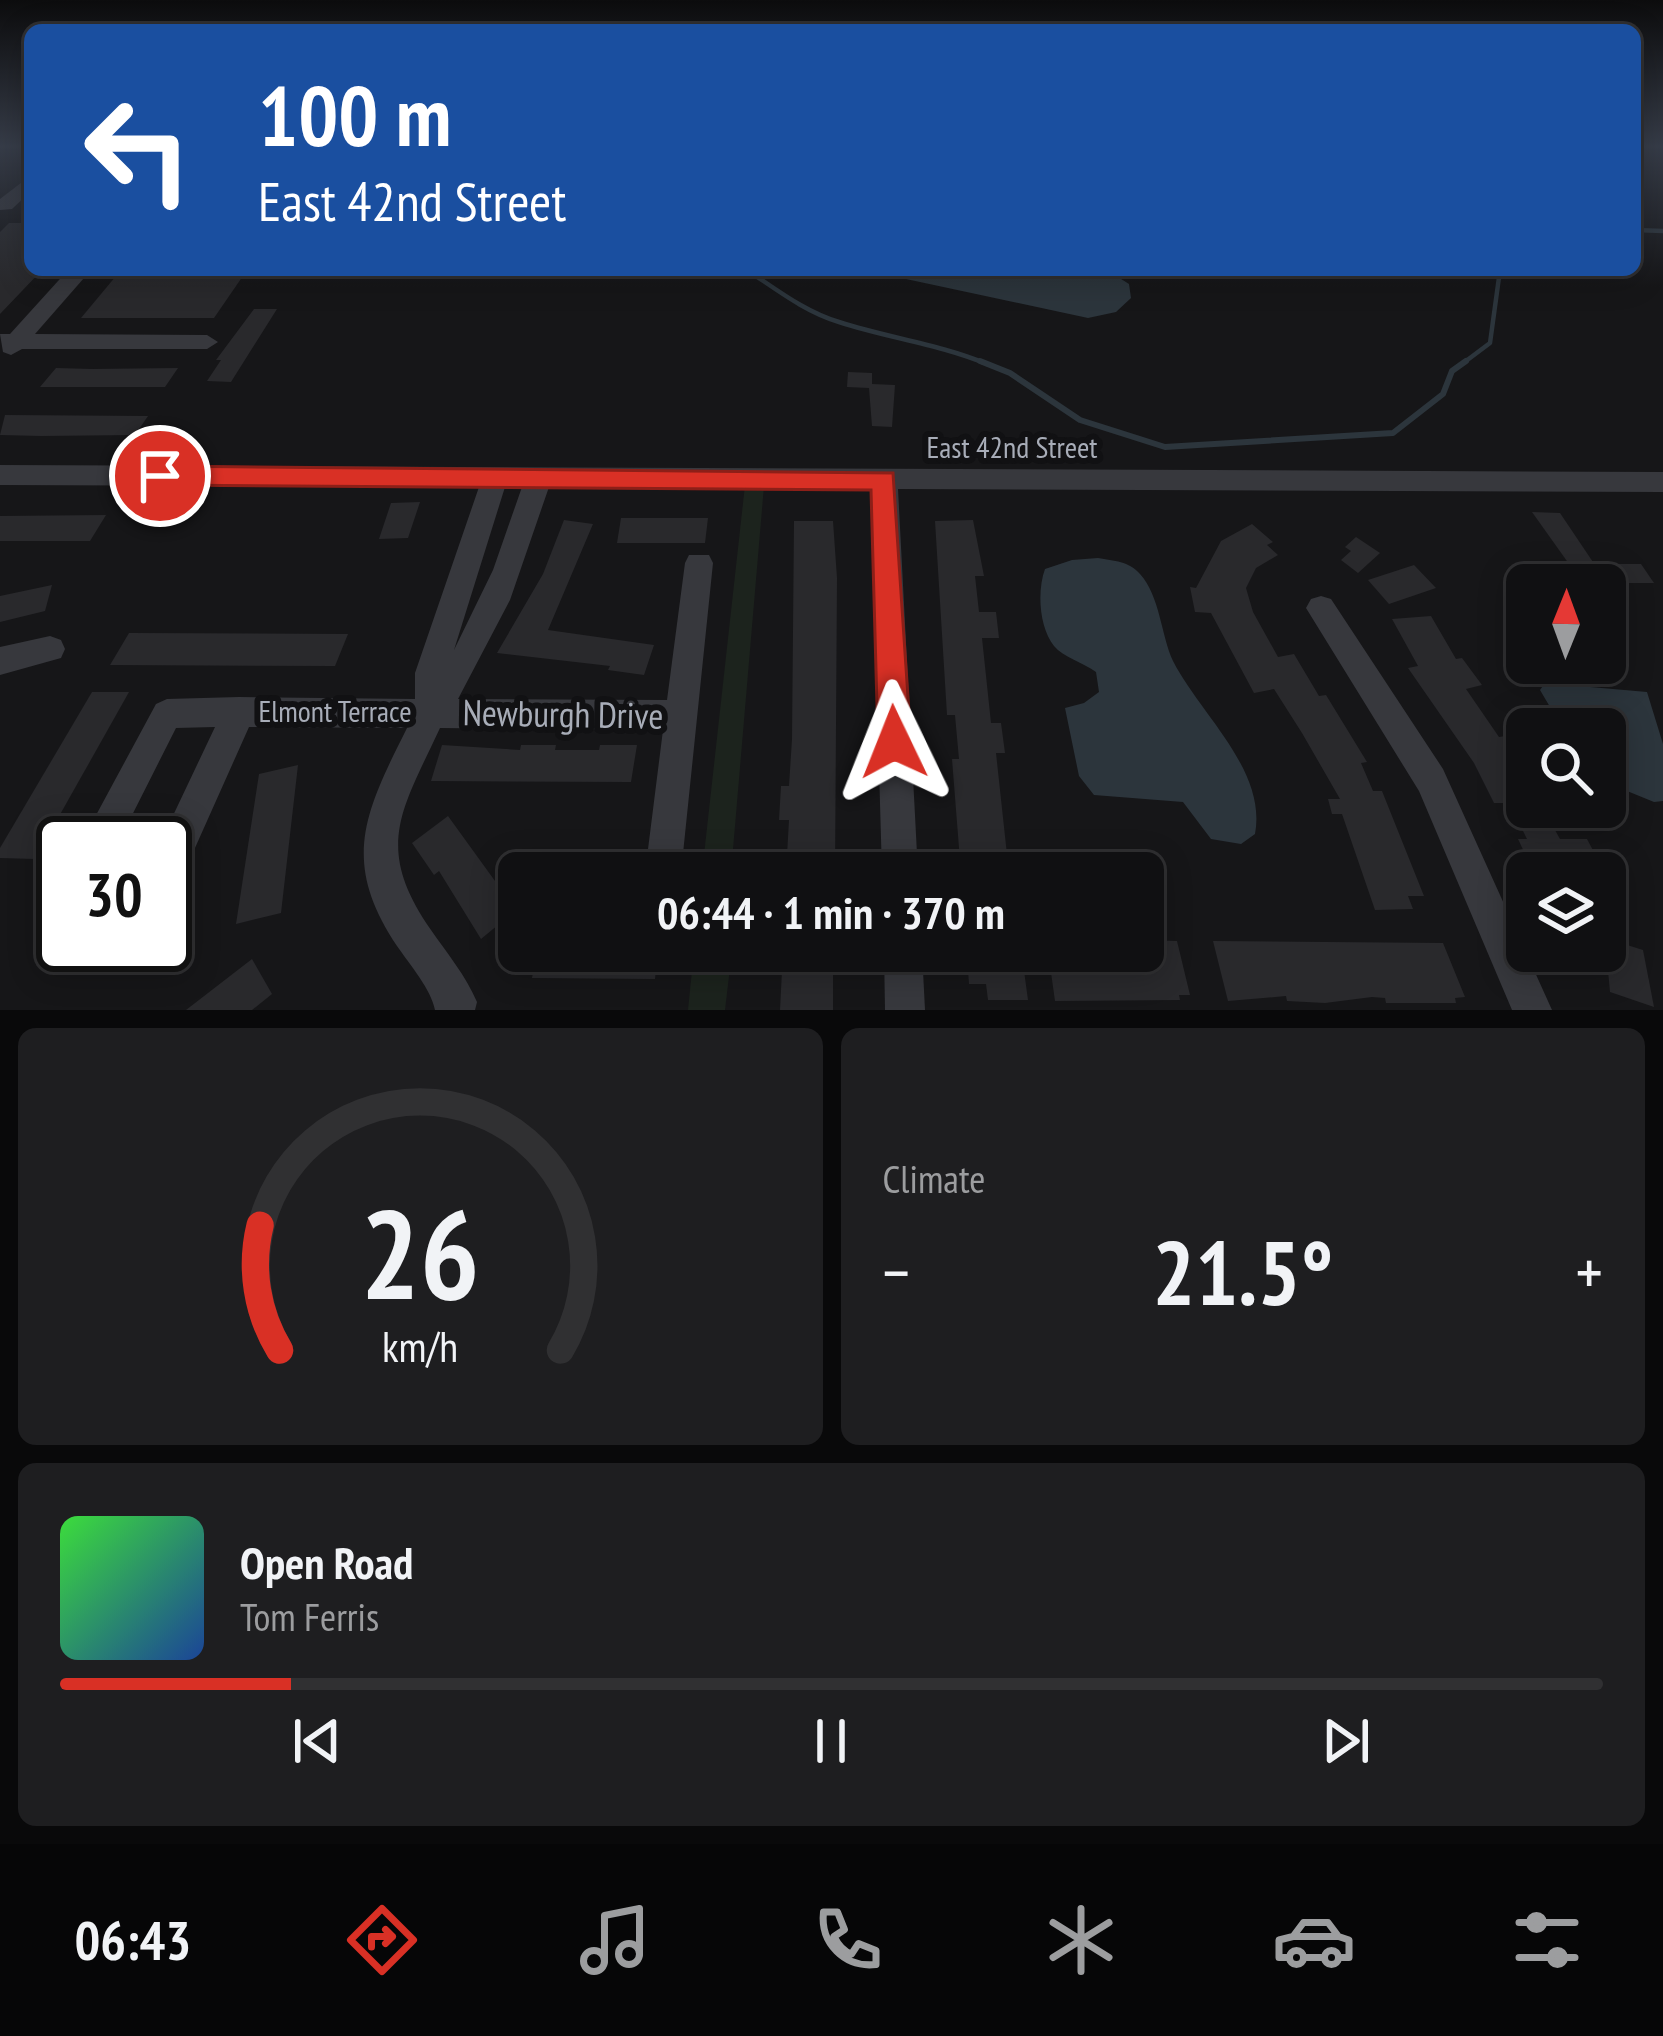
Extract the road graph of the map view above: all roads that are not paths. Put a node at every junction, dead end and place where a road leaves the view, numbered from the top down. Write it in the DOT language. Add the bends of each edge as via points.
graph roads {
  1 [pos="74,276"];
  2 [pos="207,342"];
  3 [pos="5,347"];
  4 [pos="0,475"];
  5 [pos="495,478"];
  6 [pos="538,478"];
  7 [pos="884,480"];
  8 [pos="1663,482"];
  9 [pos="699,562"];
  10 [pos="1321,608"];
  11 [pos="50,649"];
  12 [pos="0,661"];
  13 [pos="239,712"];
  14 [pos="431,712"];
  15 [pos="681,715"];
  16 [pos="113,816"];
  17 [pos="191,816"];
  18 [pos="665,852"];
  19 [pos="899,852"];
  20 [pos="904,972"];
  21 [pos="460,1007"];
  22 [pos="905,1010"];
  23 [pos="1532,1010"];
  1 -- 3 [label="street"];
  2 -- 3 [label="street"];
  4 -- 5 [label="street, East 42nd Street"];
  5 -- 6 [label="street, East 42nd Street"];
  5 -- 14 [label="street, Newburgh Drive" via="431,674"];
  6 -- 7 [label="street, East 42nd Street"];
  6 -- 14 [label="street" via="518,552 463,668"];
  7 -- 8 [label="street, East 42nd Street"];
  7 -- 19 [label="street"];
  9 -- 15 [label="street"];
  10 -- 23 [label="street" via="1431,780"];
  11 -- 12 [label="street"];
  13 -- 14 [label="street, Elmont Terrace"];
  13 -- 16 [label="street, Elmont Terrace" via="167,714"];
  13 -- 17 [label="street, Elmont Terrace"];
  14 -- 15 [label="street, Newburgh Drive"];
  14 -- 21 [label="street, Newburgh Drive" via="384,812 380,863 392,906"];
  15 -- 18 [label="street, Newburgh Drive"];
  20 -- 22 [label="street"];
}
